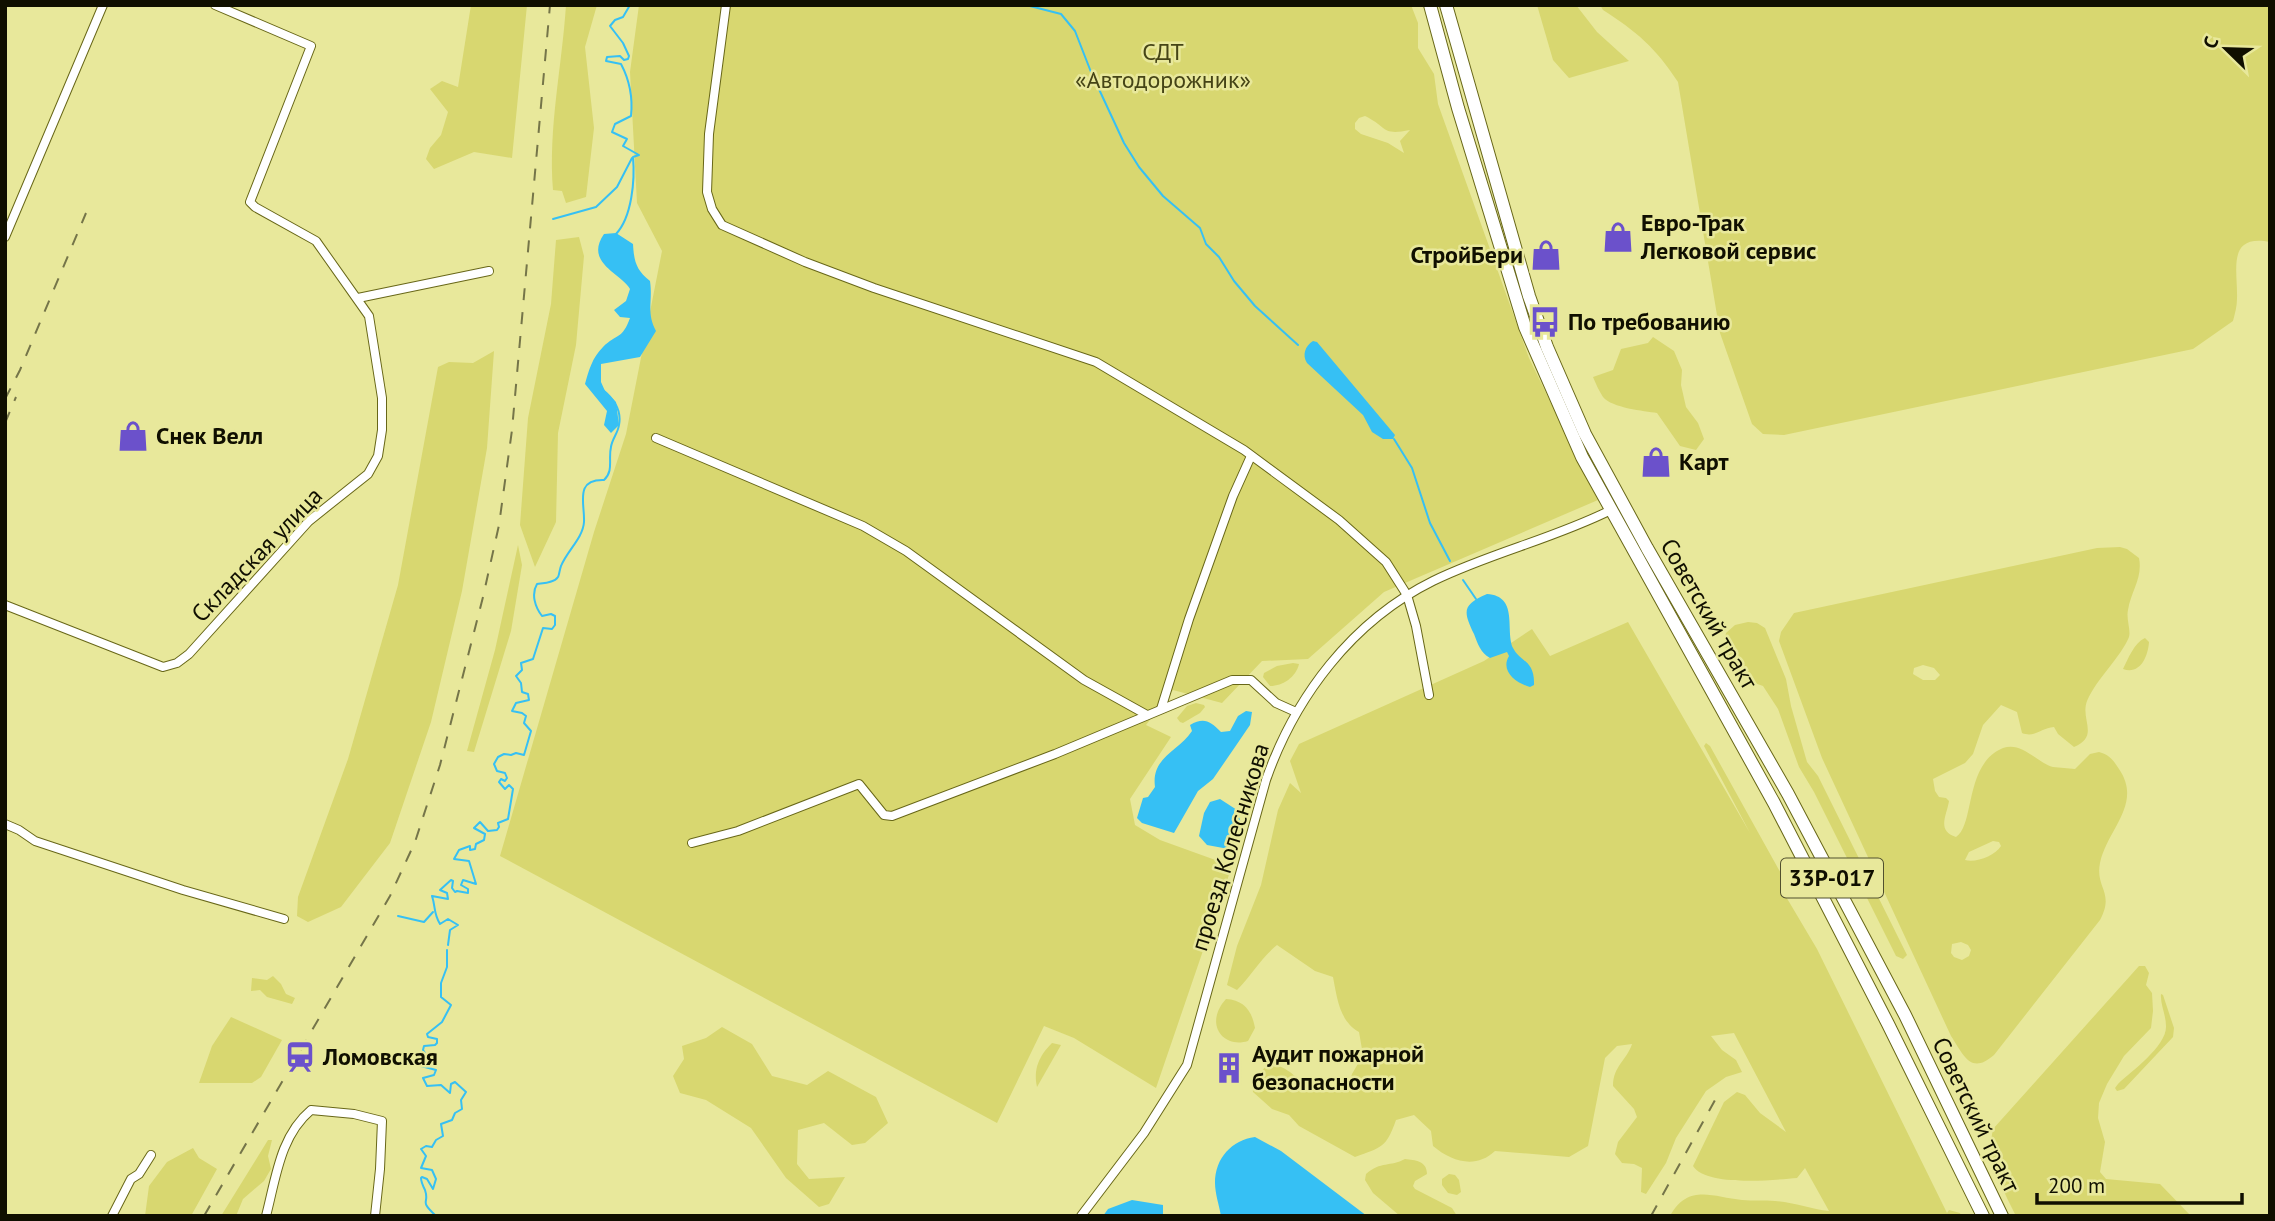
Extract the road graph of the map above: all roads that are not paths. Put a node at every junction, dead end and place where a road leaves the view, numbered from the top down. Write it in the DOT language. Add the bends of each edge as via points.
graph roads {
  1 [pos="103,5"];
  2 [pos="215,5"];
  3 [pos="726,5"];
  4 [pos="1430,5"];
  5 [pos="1446,5"];
  6 [pos="5,237"];
  7 [pos="489,271"];
  8 [pos="358,298"];
  9 [pos="656,438"];
  10 [pos="1251,456"];
  11 [pos="1617,507"];
  12 [pos="1406,595"];
  13 [pos="5,605"];
  14 [pos="1429,695"];
  15 [pos="1161,709"];
  16 [pos="1296,712"];
  17 [pos="1147,715"];
  18 [pos="5,824"];
  19 [pos="692,843"];
  20 [pos="284,919"];
  21 [pos="151,1155"];
  22 [pos="112,1216"];
  23 [pos="266,1216"];
  24 [pos="375,1216"];
  25 [pos="1081,1216"];
  26 [pos="1983,1216"];
  27 [pos="2002,1216"];
  1 -- 6 [label="street"];
  2 -- 8 [label="street, Складская улица" via="311,46 250,202 316,241"];
  3 -- 10 [label="street" via="709,134 707,192 722,225 874,288 1096,362"];
  4 -- 11 [label="highway, Советский тракт / 33Р-017" via="1525,327 1582,457"];
  5 -- 11 [label="highway, Советский тракт / 33Р-017" via="1538,325"];
  7 -- 8 [label="street"];
  8 -- 13 [label="street, Складская улица" via="369,316 383,398 378,456 368,474 309,521 189,654 163,667"];
  9 -- 17 [label="street" via="863,526 906,551 1084,680"];
  10 -- 12 [label="street" via="1339,520 1386,562"];
  10 -- 15 [label="street" via="1189,619"];
  11 -- 12 [label="street, проезд Колесникова"];
  11 -- 26 [label="highway, Советский тракт / 33Р-017" via="1774,803"];
  11 -- 27 [label="highway, Советский тракт / 33Р-017" via="1787,794 1905,1015"];
  12 -- 14 [label="street"];
  12 -- 16 [label="street, проезд Колесникова" via="1346,646"];
  15 -- 16 [label="street" via="1232,680 1251,680 1276,703"];
  15 -- 17 [label="street"];
  16 -- 25 [label="street, проезд Колесникова" via="1266,780 1188,1065"];
  17 -- 19 [label="street" via="892,816 884,815 859,784 738,831"];
  18 -- 20 [label="street" via="35,841"];
  21 -- 22 [label="street" via="131,1179"];
  23 -- 24 [label="street" via="282,1152 297,1122 311,1110 382,1121"];
}
